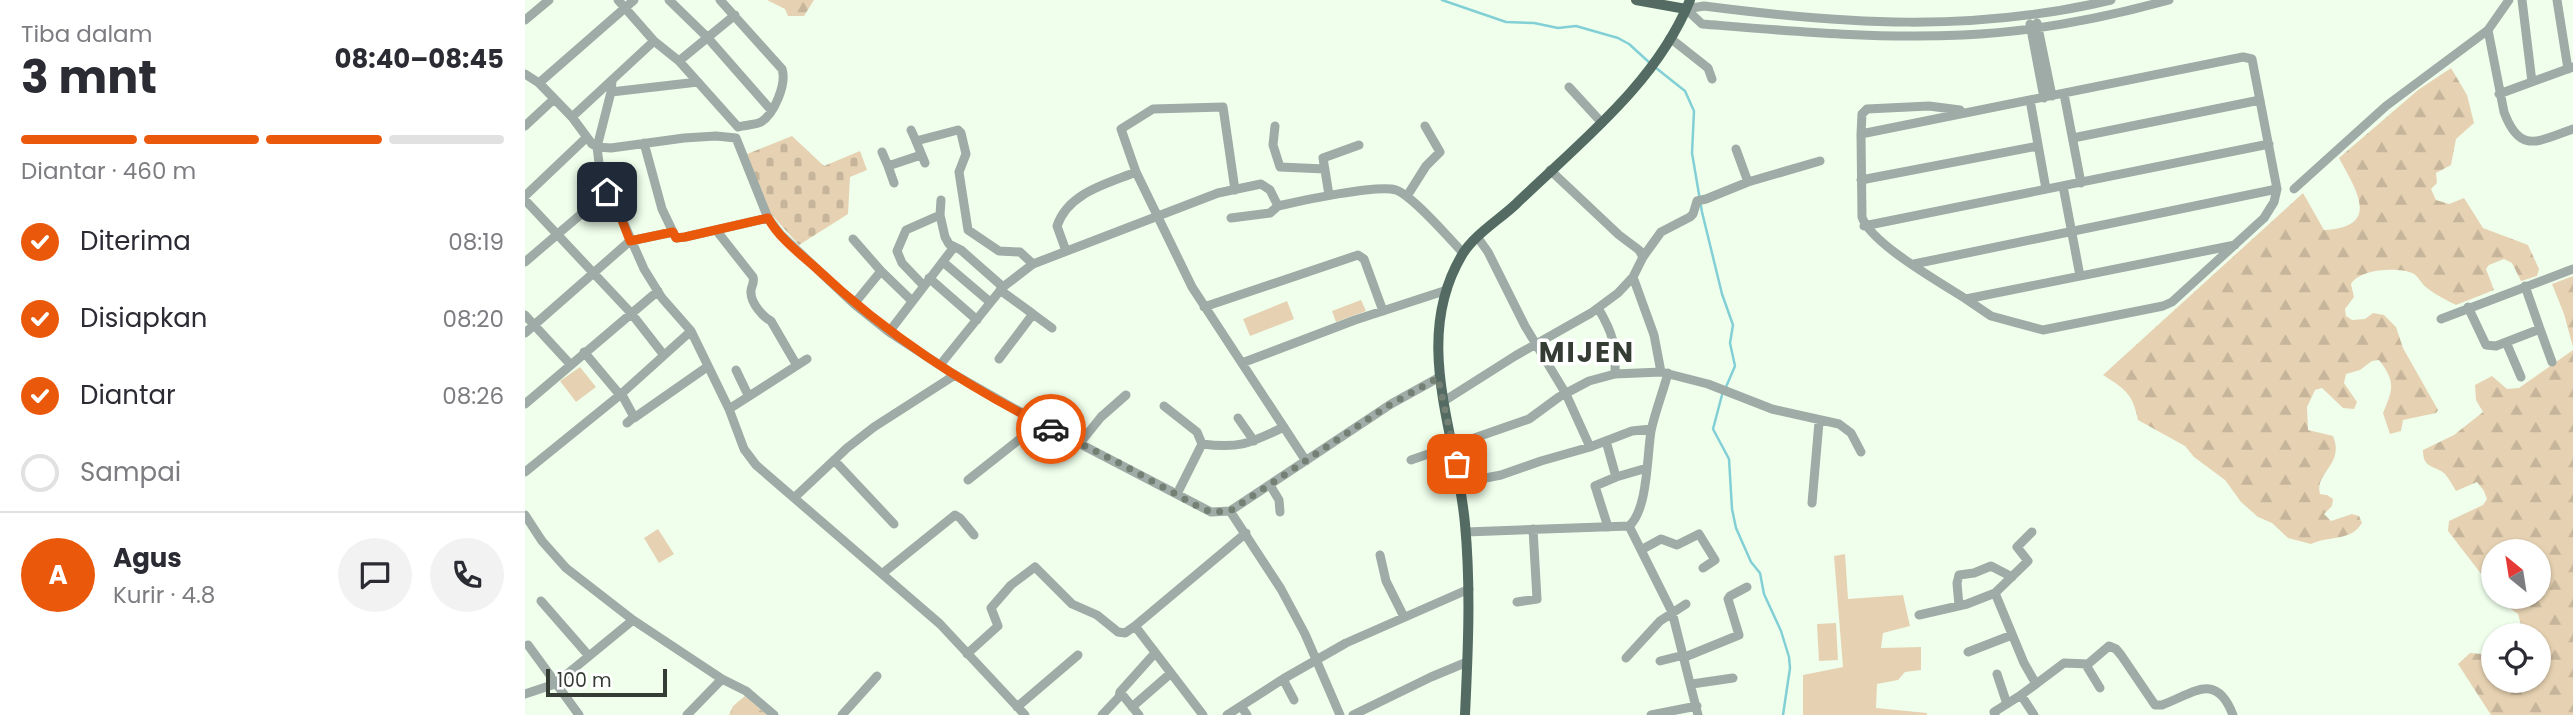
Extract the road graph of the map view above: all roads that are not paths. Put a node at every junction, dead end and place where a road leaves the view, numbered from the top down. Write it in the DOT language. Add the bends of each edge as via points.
graph roads {
  1 [pos="549,0"];
  2 [pos="618,0"];
  3 [pos="634,0"];
  4 [pos="669,0"];
  5 [pos="720,0"];
  6 [pos="1636,0"];
  7 [pos="2112,0"];
  8 [pos="2169,0"];
  9 [pos="2509,0"];
  10 [pos="2522,0"];
  11 [pos="2557,0"];
  12 [pos="1688,5"];
  13 [pos="625,8"];
  14 [pos="735,15"];
  15 [pos="2032,15"];
  16 [pos="525,20"];
  17 [pos="2034,27"];
  18 [pos="2488,30"];
  19 [pos="706,37"];
  20 [pos="1670,38"];
  21 [pos="654,41"];
  22 [pos="679,61"];
  23 [pos="2570,68"];
  24 [pos="525,74"];
  25 [pos="542,79"];
  26 [pos="1712,79"];
  27 [pos="612,81"];
  28 [pos="698,82"];
  29 [pos="2532,82"];
  30 [pos="1569,87"];
  31 [pos="611,92"];
  32 [pos="2064,94"];
  33 [pos="2499,94"];
  34 [pos="2048,97"];
  35 [pos="554,99"];
  36 [pos="2030,100"];
  37 [pos="2260,100"];
  38 [pos="771,110"];
  39 [pos="1966,111"];
  40 [pos="572,117"];
  41 [pos="1602,122"];
  42 [pos="525,126"];
  43 [pos="1275,126"];
  44 [pos="738,127"];
  45 [pos="1425,127"];
  46 [pos="911,130"];
  47 [pos="2573,130"];
  48 [pos="1861,134"];
  49 [pos="586,138"];
  50 [pos="736,138"];
  51 [pos="2073,138"];
  52 [pos="916,141"];
  53 [pos="644,143"];
  54 [pos="2269,144"];
  55 [pos="1359,145"];
  56 [pos="2038,146"];
  57 [pos="597,147"];
  58 [pos="1736,149"];
  59 [pos="883,152"];
  60 [pos="1820,162"];
  61 [pos="888,166"];
  62 [pos="1325,169"];
  63 [pos="1550,170"];
  64 [pos="1136,172"];
  65 [pos="1861,180"];
  66 [pos="1748,182"];
  67 [pos="894,183"];
  68 [pos="2081,183"];
  69 [pos="2063,186"];
  70 [pos="2046,189"];
  71 [pos="2277,189"];
  72 [pos="2294,189"];
  73 [pos="1235,190"];
  74 [pos="607,192"];
  75 [pos="1329,195"];
  76 [pos="1407,196"];
  77 [pos="525,198"];
  78 [pos="941,200"];
  79 [pos="1277,206"];
  80 [pos="940,215"];
  81 [pos="1157,217"];
  82 [pos="768,218"];
  83 [pos="1231,218"];
  84 [pos="1864,226"];
  85 [pos="716,230"];
  86 [pos="2072,231"];
  87 [pos="673,232"];
  88 [pos="556,233"];
  89 [pos="1478,238"];
  90 [pos="853,239"];
  91 [pos="630,241"];
  92 [pos="2235,245"];
  93 [pos="954,247"];
  94 [pos="1066,251"];
  95 [pos="1463,253"];
  96 [pos="1643,257"];
  97 [pos="525,262"];
  98 [pos="943,262"];
  99 [pos="1033,264"];
  100 [pos="1914,264"];
  101 [pos="2573,269"];
  102 [pos="881,271"];
  103 [pos="594,273"];
  104 [pos="2080,276"];
  105 [pos="1633,277"];
  106 [pos="926,281"];
  107 [pos="2525,286"];
  108 [pos="1002,289"];
  109 [pos="1447,290"];
  110 [pos="657,291"];
  111 [pos="1966,299"];
  112 [pos="911,300"];
  113 [pos="990,302"];
  114 [pos="855,304"];
  115 [pos="1204,307"];
  116 [pos="1598,307"];
  117 [pos="2468,307"];
  118 [pos="1383,311"];
  119 [pos="631,313"];
  120 [pos="1033,314"];
  121 [pos="525,315"];
  122 [pos="2441,319"];
  123 [pos="977,320"];
  124 [pos="535,324"];
  125 [pos="1052,328"];
  126 [pos="2540,329"];
  127 [pos="691,331"];
  128 [pos="889,332"];
  129 [pos="525,334"];
  130 [pos="2507,342"];
  131 [pos="1537,344"];
  132 [pos="584,352"];
  133 [pos="663,354"];
  134 [pos="807,359"];
  135 [pos="999,359"];
  136 [pos="2552,362"];
  137 [pos="1242,363"];
  138 [pos="570,364"];
  139 [pos="796,364"];
  140 [pos="940,365"];
  141 [pos="707,367"];
  142 [pos="736,370"];
  143 [pos="1665,372"];
  144 [pos="1615,374"];
  145 [pos="955,375"];
  146 [pos="2521,377"];
  147 [pos="1438,378"];
  148 [pos="621,394"];
  149 [pos="1566,394"];
  150 [pos="748,395"];
  151 [pos="1126,395"];
  152 [pos="1444,401"];
  153 [pos="525,404"];
  154 [pos="1164,406"];
  155 [pos="729,409"];
  156 [pos="1238,418"];
  157 [pos="1819,422"];
  158 [pos="1040,423"];
  159 [pos="1284,427"];
  160 [pos="1651,429"];
  161 [pos="1254,441"];
  162 [pos="1606,441"];
  163 [pos="1080,443"];
  164 [pos="1202,444"];
  165 [pos="1453,444"];
  166 [pos="1590,447"];
  167 [pos="1861,452"];
  168 [pos="834,460"];
  169 [pos="1411,460"];
  170 [pos="1306,461"];
  171 [pos="1647,468"];
  172 [pos="525,471"];
  173 [pos="1616,477"];
  174 [pos="968,480"];
  175 [pos="1460,483"];
  176 [pos="1270,485"];
  177 [pos="1177,494"];
  178 [pos="795,497"];
  179 [pos="1812,503"];
  180 [pos="1230,511"];
  181 [pos="1280,512"];
  182 [pos="525,515"];
  183 [pos="894,524"];
  184 [pos="1629,526"];
  185 [pos="1608,527"];
  186 [pos="1533,529"];
  187 [pos="1466,532"];
  188 [pos="2032,532"];
  189 [pos="1246,533"];
  190 [pos="975,535"];
  191 [pos="1641,550"];
  192 [pos="1380,555"];
  193 [pos="1703,568"];
  194 [pos="883,573"];
  195 [pos="2013,577"];
  196 [pos="1747,587"];
  197 [pos="1469,589"];
  198 [pos="1995,593"];
  199 [pos="541,601"];
  200 [pos="1517,602"];
  201 [pos="1686,604"];
  202 [pos="1959,606"];
  203 [pos="1672,612"];
  204 [pos="1919,615"];
  205 [pos="1404,617"];
  206 [pos="633,620"];
  207 [pos="1135,626"];
  208 [pos="2012,635"];
  209 [pos="528,645"];
  210 [pos="1968,652"];
  211 [pos="1155,653"];
  212 [pos="967,654"];
  213 [pos="1078,655"];
  214 [pos="589,656"];
  215 [pos="1685,656"];
  216 [pos="1626,658"];
  217 [pos="1316,660"];
  218 [pos="1660,661"];
  219 [pos="1467,662"];
  220 [pos="2086,665"];
  221 [pos="1171,673"];
  222 [pos="1997,674"];
  223 [pos="877,676"];
  224 [pos="1733,678"];
  225 [pos="722,679"];
  226 [pos="1283,679"];
  227 [pos="555,684"];
  228 [pos="1692,684"];
  229 [pos="2036,684"];
  230 [pos="2100,688"];
  231 [pos="1120,692"];
  232 [pos="525,694"];
  233 [pos="2021,695"];
  234 [pos="1294,699"];
  235 [pos="2007,704"];
  236 [pos="1241,706"];
  237 [pos="1697,710"];
  238 [pos="1136,711"];
  239 [pos="1022,713"];
  240 [pos="1993,714"];
  241 [pos="579,715"];
  242 [pos="687,715"];
  243 [pos="774,715"];
  244 [pos="842,715"];
  245 [pos="1102,715"];
  246 [pos="1203,715"];
  247 [pos="1227,715"];
  248 [pos="1247,715"];
  249 [pos="1340,715"];
  250 [pos="1353,715"];
  251 [pos="1465,715"];
  252 [pos="1651,715"];
  253 [pos="2034,715"];
  254 [pos="2234,715"];
  1 -- 16 [label="street"];
  2 -- 13 [label="street"];
  3 -- 13 [label="street"];
  4 -- 19 [label="street"];
  5 -- 14 [label="street"];
  6 -- 12 [label="main road"];
  7 -- 15 [label="street"];
  8 -- 17 [label="street"];
  9 -- 18 [label="street"];
  10 -- 29 [label="street"];
  11 -- 23 [label="street"];
  12 -- 15 [label="street" via="1836,21 1962,23"];
  12 -- 17 [label="street" via="1702,24 1832,35 1962,35"];
  12 -- 20 [label="main road"];
  13 -- 21 [label="street"];
  13 -- 25 [label="street"];
  14 -- 19 [label="street"];
  14 -- 38 [label="street" via="782,69 783,85"];
  15 -- 17 [label="street"];
  17 -- 34 [label="street"];
  18 -- 33 [label="street"];
  18 -- 72 [label="street" via="2386,106"];
  19 -- 22 [label="street"];
  19 -- 38 [label="street"];
  20 -- 26 [label="street" via="1708,68"];
  20 -- 41 [label="main road" via="1649,71"];
  21 -- 22 [label="street"];
  21 -- 27 [label="street"];
  22 -- 28 [label="street"];
  23 -- 29 [label="street"];
  24 -- 25 [label="street"];
  25 -- 35 [label="street"];
  27 -- 31 [label="street"];
  27 -- 40 [label="street"];
  28 -- 31 [label="street"];
  28 -- 44 [label="street"];
  29 -- 33 [label="street"];
  30 -- 41 [label="street"];
  31 -- 57 [label="street"];
  32 -- 34 [label="street"];
  32 -- 37 [label="street" via="2249,57"];
  32 -- 51 [label="street"];
  33 -- 47 [label="street" via="2509,125 2524,142"];
  34 -- 36 [label="street"];
  35 -- 40 [label="street"];
  35 -- 42 [label="street"];
  36 -- 39 [label="street"];
  36 -- 56 [label="street"];
  37 -- 51 [label="street"];
  37 -- 54 [label="street"];
  38 -- 44 [label="street" via="758,124"];
  39 -- 48 [label="street"];
  39 -- 48 [label="street" via="1929,106 1867,109 1862,114"];
  40 -- 49 [label="street"];
  41 -- 63 [label="main road"];
  43 -- 62 [label="street" via="1273,145 1280,167"];
  44 -- 50 [label="street"];
  45 -- 76 [label="street" via="1440,152"];
  46 -- 52 [label="street"];
  48 -- 65 [label="street"];
  49 -- 57 [label="street"];
  49 -- 77 [label="street"];
  50 -- 53 [label="street"];
  50 -- 82 [label="street"];
  51 -- 68 [label="street"];
  52 -- 61 [label="street" via="923,159"];
  52 -- 99 [label="street" via="961,133 966,154 959,172 968,230 999,251 1020,252"];
  53 -- 57 [label="street"];
  53 -- 87 [label="street"];
  54 -- 68 [label="street"];
  54 -- 71 [label="street"];
  55 -- 62 [label="street" via="1325,156"];
  56 -- 65 [label="street"];
  56 -- 70 [label="street"];
  57 -- 74 [label="street"];
  58 -- 66 [label="street"];
  59 -- 61 [label="street"];
  60 -- 66 [label="street"];
  61 -- 67 [label="street"];
  62 -- 75 [label="street"];
  63 -- 89 [label="main road"];
  63 -- 96 [label="street"];
  64 -- 73 [label="street" via="1121,131 1125,125 1153,109 1223,107"];
  64 -- 81 [label="street"];
  64 -- 94 [label="street" via="1085,192 1061,215 1057,226"];
  65 -- 84 [label="street"];
  66 -- 96 [label="street" via="1702,200 1693,214 1661,232"];
  68 -- 69 [label="street"];
  69 -- 70 [label="street"];
  69 -- 86 [label="street"];
  70 -- 84 [label="street"];
  71 -- 86 [label="street"];
  71 -- 92 [label="street" via="2264,218"];
  73 -- 79 [label="street" via="1261,184"];
  73 -- 81 [label="street"];
  74 -- 88 [label="street"];
  74 -- 91 [label="street"];
  75 -- 76 [label="street" via="1393,188"];
  75 -- 79 [label="street"];
  76 -- 95 [label="street"];
  77 -- 88 [label="street"];
  78 -- 80 [label="street"];
  79 -- 83 [label="street" via="1270,213"];
  80 -- 93 [label="street" via="944,237"];
  80 -- 106 [label="street" via="906,230 897,251 902,263"];
  81 -- 94 [label="street"];
  81 -- 115 [label="street"];
  82 -- 85 [label="street"];
  82 -- 114 [label="street"];
  84 -- 100 [label="street"];
  85 -- 87 [label="street" via="676,238"];
  85 -- 139 [label="street" via="753,277 753,299"];
  86 -- 100 [label="street"];
  86 -- 104 [label="street"];
  87 -- 91 [label="street"];
  88 -- 97 [label="street"];
  88 -- 103 [label="street"];
  89 -- 95 [label="main road"];
  89 -- 131 [label="street"];
  90 -- 102 [label="street"];
  91 -- 103 [label="street"];
  91 -- 110 [label="street"];
  92 -- 104 [label="street"];
  92 -- 111 [label="street" via="2172,302 2080,324 2034,328 1991,316"];
  93 -- 98 [label="street"];
  93 -- 108 [label="street"];
  94 -- 99 [label="street"];
  95 -- 109 [label="main road"];
  96 -- 105 [label="street"];
  98 -- 106 [label="street"];
  98 -- 113 [label="street"];
  99 -- 108 [label="street"];
  100 -- 111 [label="street"];
  101 -- 107 [label="street"];
  102 -- 112 [label="street"];
  102 -- 114 [label="street"];
  103 -- 119 [label="street"];
  103 -- 124 [label="street"];
  104 -- 111 [label="street"];
  105 -- 116 [label="street"];
  105 -- 143 [label="street"];
  106 -- 112 [label="street"];
  106 -- 123 [label="street"];
  107 -- 117 [label="street"];
  107 -- 126 [label="street"];
  108 -- 113 [label="street"];
  108 -- 120 [label="street"];
  109 -- 118 [label="street"];
  109 -- 147 [label="main road" via="1439,326"];
  110 -- 119 [label="street"];
  110 -- 127 [label="street"];
  112 -- 128 [label="street"];
  113 -- 123 [label="street"];
  114 -- 128 [label="street"];
  115 -- 118 [label="street" via="1358,255 1364,259"];
  115 -- 137 [label="street"];
  116 -- 131 [label="street"];
  116 -- 144 [label="street" via="1612,332"];
  117 -- 122 [label="street"];
  117 -- 130 [label="street" via="2486,345 2490,348"];
  118 -- 137 [label="street"];
  119 -- 132 [label="street"];
  119 -- 133 [label="street"];
  120 -- 125 [label="street"];
  120 -- 135 [label="street"];
  121 -- 124 [label="street"];
  123 -- 140 [label="street"];
  124 -- 129 [label="street"];
  124 -- 138 [label="street"];
  126 -- 130 [label="street"];
  126 -- 136 [label="street"];
  127 -- 133 [label="street"];
  127 -- 141 [label="street"];
  128 -- 140 [label="street"];
  130 -- 146 [label="street"];
  131 -- 149 [label="street"];
  131 -- 152 [label="street"];
  132 -- 138 [label="street"];
  132 -- 148 [label="street"];
  133 -- 148 [label="street"];
  134 -- 139 [label="street"];
  137 -- 159 [label="street"];
  138 -- 153 [label="street"];
  139 -- 150 [label="street"];
  140 -- 145 [label="street"];
  141 -- 148 [label="street" via="634,419"];
  141 -- 155 [label="street"];
  142 -- 150 [label="street"];
  143 -- 144 [label="street"];
  143 -- 157 [label="street"];
  143 -- 160 [label="street"];
  144 -- 149 [label="street"];
  145 -- 158 [label="street"];
  145 -- 168 [label="street" via="874,427"];
  147 -- 152 [label="main road"];
  147 -- 170 [label="street"];
  148 -- 172 [label="street"];
  149 -- 165 [label="street" via="1529,419"];
  149 -- 166 [label="street"];
  150 -- 155 [label="street"];
  151 -- 163 [label="street"];
  152 -- 165 [label="main road"];
  154 -- 164 [label="street" via="1197,432"];
  155 -- 178 [label="street" via="744,449"];
  156 -- 161 [label="street"];
  157 -- 167 [label="street" via="1846,428"];
  157 -- 179 [label="street"];
  158 -- 163 [label="street"];
  158 -- 174 [label="street"];
  159 -- 161 [label="street"];
  159 -- 170 [label="street"];
  160 -- 162 [label="street"];
  160 -- 171 [label="street"];
  161 -- 164 [label="street" via="1225,447"];
  162 -- 166 [label="street"];
  162 -- 173 [label="street"];
  163 -- 177 [label="street"];
  164 -- 177 [label="street"];
  165 -- 169 [label="street"];
  165 -- 175 [label="main road"];
  166 -- 175 [label="street"];
  168 -- 178 [label="street"];
  168 -- 183 [label="street"];
  170 -- 176 [label="street"];
  171 -- 173 [label="street"];
  171 -- 184 [label="street" via="1641,500"];
  173 -- 185 [label="street" via="1595,486"];
  175 -- 187 [label="main road"];
  176 -- 180 [label="street"];
  176 -- 181 [label="street"];
  177 -- 180 [label="street" via="1211,512"];
  178 -- 194 [label="street"];
  180 -- 189 [label="street"];
  182 -- 206 [label="street" via="566,568"];
  184 -- 185 [label="street"];
  184 -- 191 [label="street"];
  185 -- 186 [label="street"];
  186 -- 187 [label="street"];
  186 -- 200 [label="street" via="1537,599"];
  187 -- 197 [label="main road"];
  188 -- 195 [label="street" via="2018,544 2028,561"];
  189 -- 207 [label="street"];
  189 -- 217 [label="street" via="1281,589"];
  190 -- 194 [label="street" via="955,515"];
  191 -- 193 [label="street" via="1661,539 1677,545 1699,534 1715,560"];
  191 -- 203 [label="street"];
  192 -- 205 [label="street"];
  194 -- 212 [label="street"];
  195 -- 198 [label="street"];
  195 -- 202 [label="street" via="1991,566 1959,575"];
  196 -- 215 [label="street" via="1728,599 1739,635"];
  197 -- 205 [label="street"];
  197 -- 219 [label="main road"];
  198 -- 202 [label="street"];
  198 -- 208 [label="street"];
  199 -- 214 [label="street"];
  201 -- 203 [label="street"];
  202 -- 204 [label="street"];
  203 -- 215 [label="street"];
  203 -- 216 [label="street"];
  205 -- 217 [label="street"];
  206 -- 214 [label="street"];
  206 -- 225 [label="street"];
  207 -- 211 [label="street"];
  207 -- 212 [label="street" via="1125,634 1118,632 1097,615 1072,604 1035,567 994,604 991,611 997,626"];
  208 -- 210 [label="street"];
  208 -- 229 [label="street"];
  209 -- 227 [label="street"];
  211 -- 221 [label="street"];
  211 -- 231 [label="street"];
  212 -- 239 [label="street"];
  213 -- 239 [label="street"];
  214 -- 227 [label="street"];
  215 -- 218 [label="street"];
  215 -- 228 [label="street"];
  217 -- 226 [label="street"];
  217 -- 249 [label="street"];
  219 -- 250 [label="street"];
  219 -- 251 [label="main road"];
  220 -- 229 [label="street" via="2064,663"];
  220 -- 230 [label="street"];
  220 -- 254 [label="street" via="2105,648 2113,647 2155,705 2210,688 2223,695"];
  221 -- 238 [label="street"];
  221 -- 246 [label="street"];
  222 -- 235 [label="street"];
  223 -- 244 [label="street"];
  224 -- 228 [label="street"];
  225 -- 242 [label="street"];
  225 -- 243 [label="street" via="746,691"];
  226 -- 234 [label="street"];
  226 -- 236 [label="street"];
  227 -- 232 [label="street"];
  227 -- 241 [label="street"];
  228 -- 237 [label="street"];
  229 -- 233 [label="street"];
  231 -- 238 [label="street"];
  231 -- 245 [label="street"];
  233 -- 235 [label="street"];
  233 -- 253 [label="street"];
  235 -- 240 [label="street"];
  236 -- 247 [label="street"];
  236 -- 248 [label="street"];
  237 -- 252 [label="street"];
}
